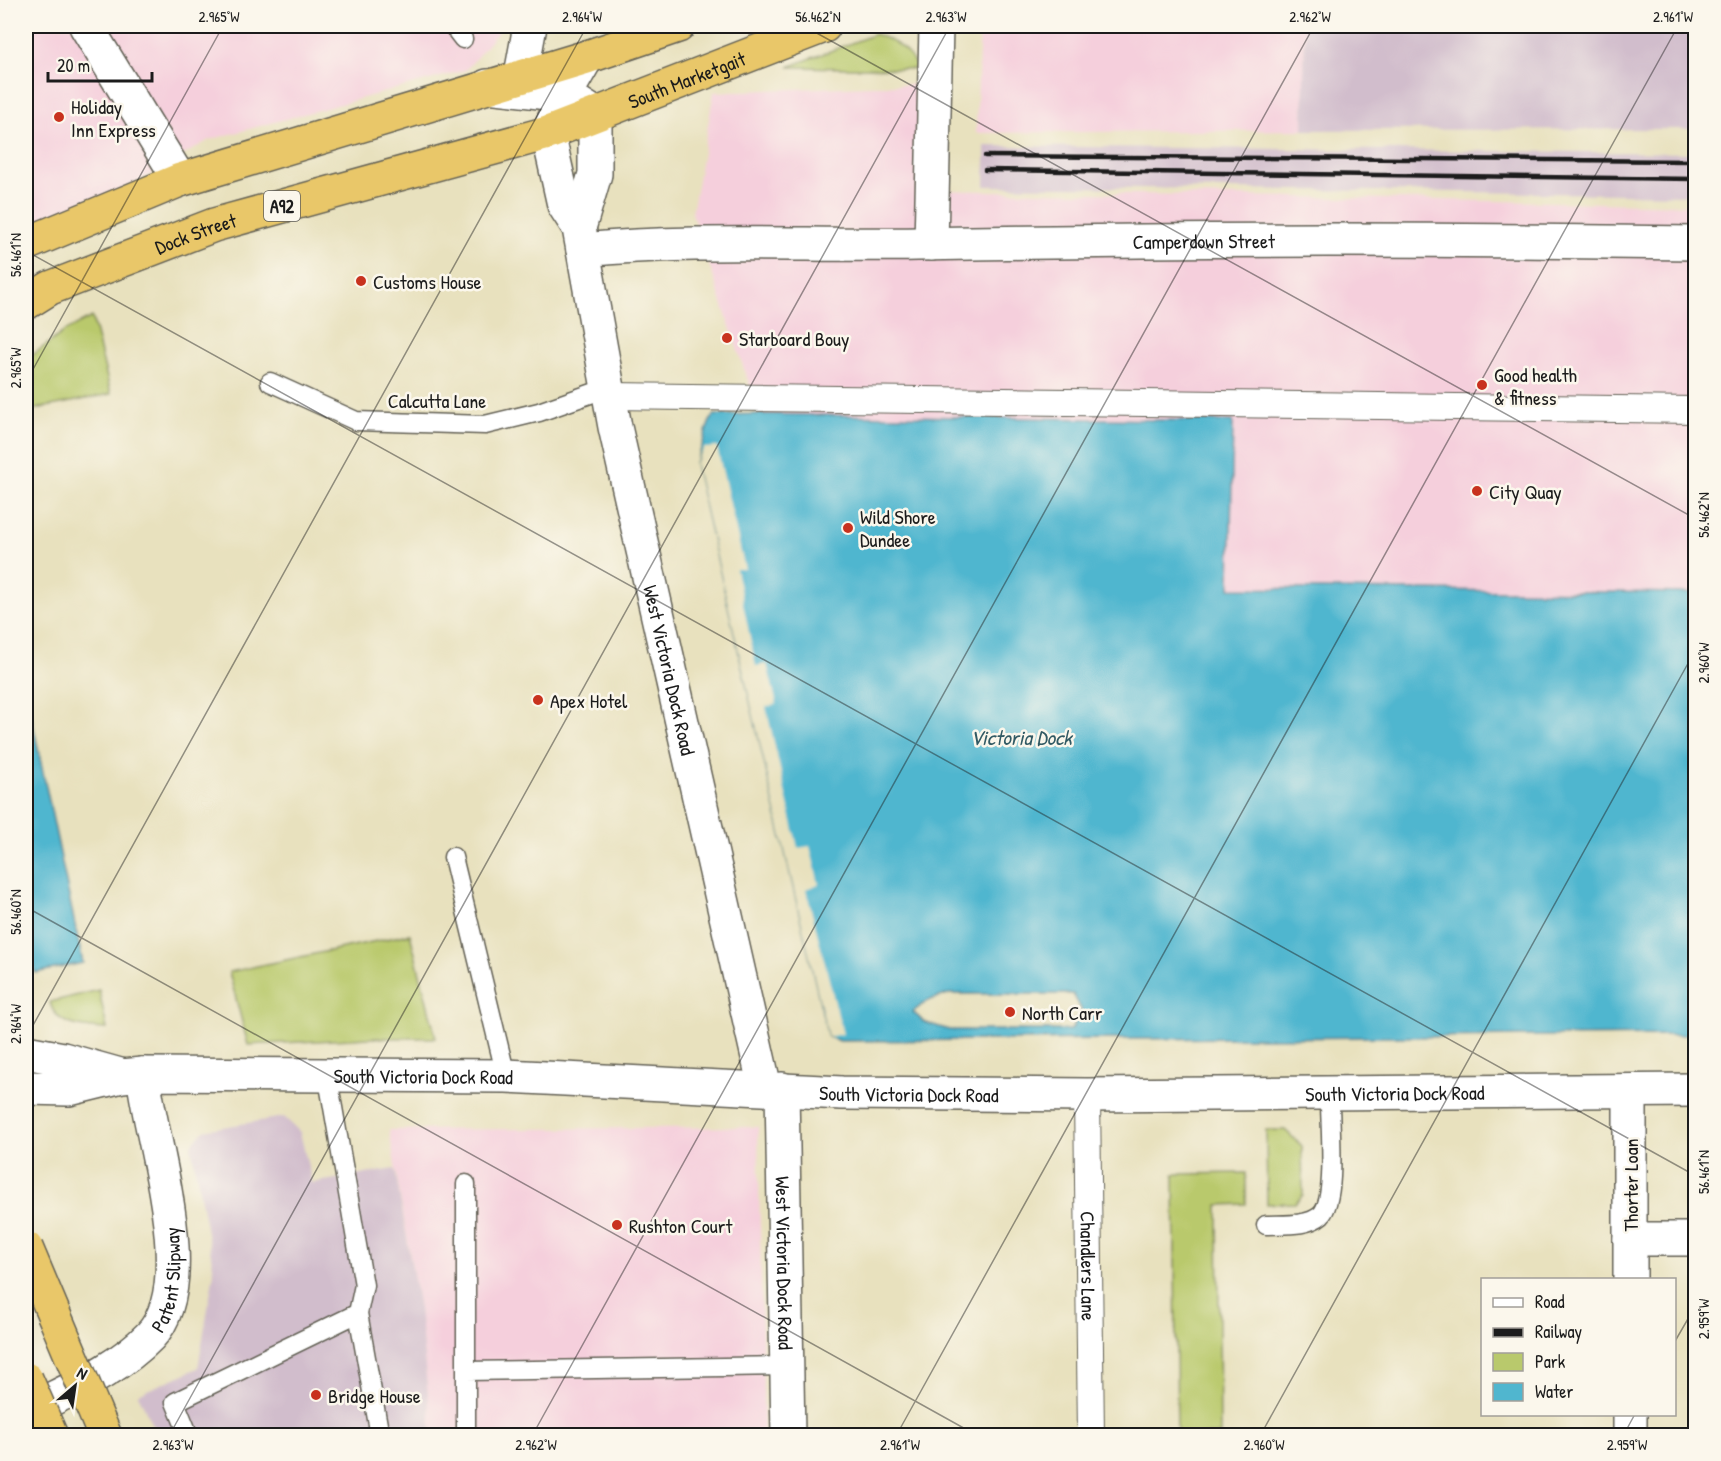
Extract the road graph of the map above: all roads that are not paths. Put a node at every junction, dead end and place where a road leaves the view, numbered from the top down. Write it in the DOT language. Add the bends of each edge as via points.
graph roads {
  1 [pos="86,26"];
  2 [pos="530,26"];
  3 [pos="678,26"];
  4 [pos="824,26"];
  5 [pos="936,26"];
  6 [pos="586,57"];
  7 [pos="521,75"];
  8 [pos="488,86"];
  9 [pos="564,95"];
  10 [pos="595,114"];
  11 [pos="548,133"];
  12 [pos="180,180"];
  13 [pos="581,239"];
  14 [pos="1695,243"];
  15 [pos="26,244"];
  16 [pos="932,244"];
  17 [pos="26,303"];
  18 [pos="270,382"];
  19 [pos="608,392"];
  20 [pos="1695,410"];
  21 [pos="453,856"];
  22 [pos="26,1052"];
  23 [pos="327,1073"];
  24 [pos="132,1075"];
  25 [pos="506,1076"];
  26 [pos="26,1088"];
  27 [pos="774,1088"];
  28 [pos="1695,1090"];
  29 [pos="1630,1091"];
  30 [pos="1330,1094"];
  31 [pos="1087,1095"];
  32 [pos="466,1184"];
  33 [pos="1266,1225"];
  34 [pos="1630,1239"];
  35 [pos="1695,1239"];
  36 [pos="26,1248"];
  37 [pos="1630,1278"];
  38 [pos="358,1312"];
  39 [pos="787,1366"];
  40 [pos="466,1371"];
  41 [pos="26,1378"];
  42 [pos="26,1412"];
  43 [pos="1630,1416"];
  44 [pos="51,1436"];
  45 [pos="105,1436"];
  46 [pos="189,1436"];
  47 [pos="380,1436"];
  48 [pos="465,1436"];
  49 [pos="788,1436"];
  50 [pos="1091,1436"];
  51 [pos="1630,1436"];
  1 -- 12 [label="street"];
  2 -- 7 [label="street"];
  3 -- 6 [label="highway"];
  4 -- 10 [label="highway, South Marketgait / A92"];
  5 -- 16 [label="street"];
  6 -- 7 [label="highway"];
  6 -- 9 [label="street"];
  7 -- 8 [label="highway"];
  8 -- 9 [label="street"];
  8 -- 12 [label="highway"];
  9 -- 10 [label="street"];
  9 -- 11 [label="street"];
  10 -- 11 [label="highway, South Marketgait / A92"];
  10 -- 13 [label="street, West Victoria Dock Road" via="594,174"];
  11 -- 13 [label="street, West Victoria Dock Road" via="564,205"];
  11 -- 17 [label="highway, Dock Street / A92" via="214,225 50,288"];
  12 -- 15 [label="highway"];
  13 -- 16 [label="street" via="768,246"];
  13 -- 19 [label="street, West Victoria Dock Road"];
  14 -- 16 [label="street, Camperdown Street"];
  18 -- 19 [label="lane, Calcutta Lane" via="356,421 485,425"];
  19 -- 20 [label="street"];
  19 -- 27 [label="street, West Victoria Dock Road"];
  21 -- 25 [label="lane"];
  22 -- 24 [label="street, South Victoria Dock Road"];
  23 -- 24 [label="street, South Victoria Dock Road"];
  23 -- 25 [label="street, South Victoria Dock Road"];
  23 -- 38 [label="lane" via="364,1285"];
  24 -- 26 [label="street, South Victoria Dock Road" via="69,1089"];
  24 -- 42 [label="street, Patent Slipway" via="172,1247 174,1270 165,1309 152,1334 129,1355"];
  25 -- 27 [label="street, South Victoria Dock Road"];
  27 -- 31 [label="street, South Victoria Dock Road" via="842,1093"];
  27 -- 39 [label="street, West Victoria Dock Road" via="794,1226"];
  28 -- 29 [label="street, South Victoria Dock Road"];
  29 -- 30 [label="street, South Victoria Dock Road"];
  29 -- 34 [label="street, Thorter Loan"];
  30 -- 31 [label="street, South Victoria Dock Road"];
  30 -- 33 [label="lane" via="1330,1196 1321,1215 1303,1223"];
  31 -- 50 [label="street, Chandlers Lane"];
  32 -- 40 [label="lane"];
  34 -- 35 [label="street"];
  34 -- 37 [label="street, Thorter Loan"];
  36 -- 45 [label="highway, bridge"];
  38 -- 46 [label="lane" via="175,1402"];
  38 -- 47 [label="lane"];
  39 -- 40 [label="lane"];
  39 -- 49 [label="street, West Victoria Dock Road"];
  40 -- 48 [label="lane"];
  41 -- 44 [label="highway, bridge"];
  43 -- 51 [label="street"];
}
